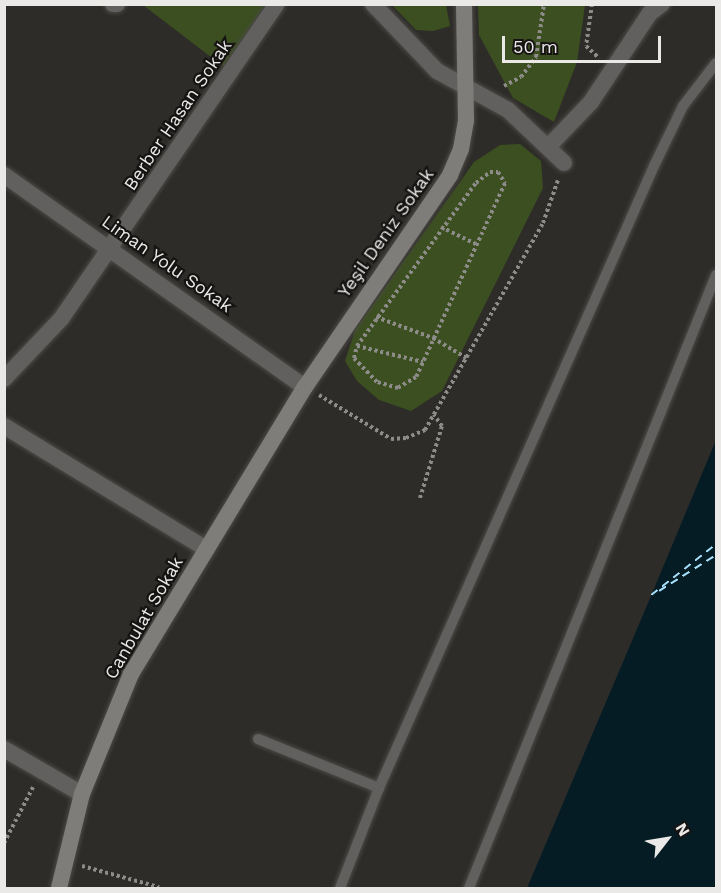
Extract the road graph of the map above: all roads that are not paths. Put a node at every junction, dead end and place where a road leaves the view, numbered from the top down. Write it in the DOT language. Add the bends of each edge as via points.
graph roads {
  1 [pos="277,4"];
  2 [pos="373,4"];
  3 [pos="464,4"];
  4 [pos="662,4"];
  5 [pos="717,63"];
  6 [pos="468,89"];
  7 [pos="548,147"];
  8 [pos="564,163"];
  9 [pos="4,175"];
  10 [pos="112,248"];
  11 [pos="717,276"];
  12 [pos="4,379"];
  13 [pos="305,387"];
  14 [pos="4,426"];
  15 [pos="206,549"];
  16 [pos="258,739"];
  17 [pos="4,749"];
  18 [pos="379,788"];
  19 [pos="82,794"];
  20 [pos="59,888"];
  21 [pos="340,888"];
  22 [pos="469,888"];
  1 -- 10 [label="street, Berber Hasan Sokak"];
  2 -- 6 [label="street" via="437,71"];
  3 -- 6 [label="main road, Yeşil Deniz Sokak"];
  4 -- 7 [label="street" via="650,13 591,102"];
  5 -- 18 [label="lane" via="683,106 654,166"];
  6 -- 7 [label="street" via="508,110"];
  6 -- 13 [label="main road, Yeşil Deniz Sokak" via="461,149 450,176"];
  7 -- 8 [label="street"];
  9 -- 10 [label="street, Liman Yolu Sokak"];
  10 -- 12 [label="street, Berber Hasan Sokak" via="61,319"];
  10 -- 13 [label="street, Liman Yolu Sokak"];
  11 -- 22 [label="lane"];
  13 -- 15 [label="main road, Canbulat Sokak"];
  14 -- 15 [label="street"];
  15 -- 19 [label="main road, Canbulat Sokak" via="131,674"];
  16 -- 18 [label="lane"];
  17 -- 19 [label="street"];
  18 -- 21 [label="lane"];
  19 -- 20 [label="main road, Canbulat Sokak"];
}
